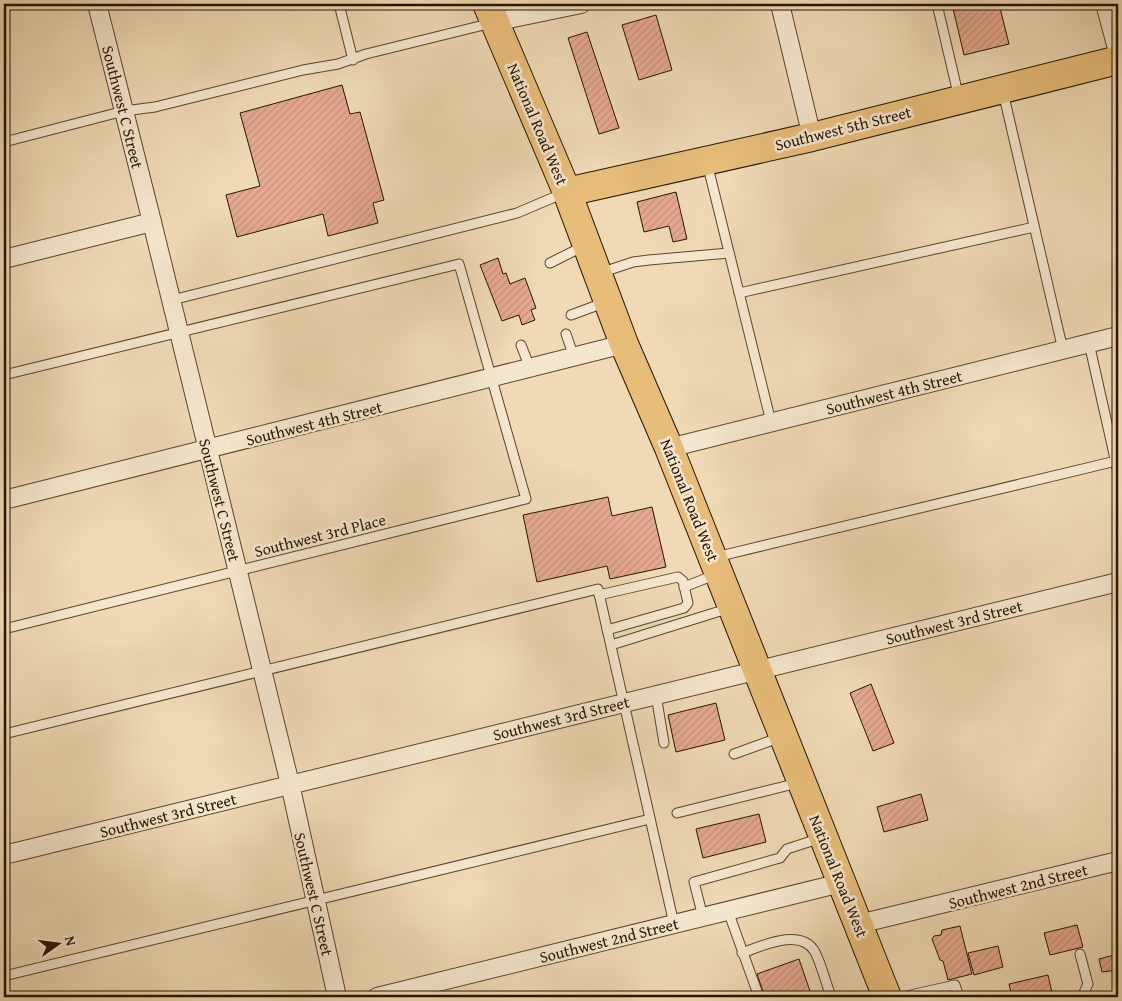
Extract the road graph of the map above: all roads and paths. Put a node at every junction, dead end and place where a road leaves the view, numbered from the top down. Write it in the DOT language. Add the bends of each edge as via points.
graph roads {
  1 [pos="97,4"];
  2 [pos="339,4"];
  3 [pos="581,4"];
  4 [pos="780,4"];
  5 [pos="937,4"];
  6 [pos="1105,4"];
  7 [pos="491,13"];
  8 [pos="1118,52"];
  9 [pos="353,60"];
  10 [pos="1118,60"];
  11 [pos="1002,89"];
  12 [pos="960,99"];
  13 [pos="124,111"];
  14 [pos="812,136"];
  15 [pos="4,142"];
  16 [pos="706,160"];
  17 [pos="567,192"];
  18 [pos="152,222"];
  19 [pos="1034,227"];
  20 [pos="587,244"];
  21 [pos="729,253"];
  22 [pos="4,259"];
  23 [pos="550,263"];
  24 [pos="598,274"];
  25 [pos="739,293"];
  26 [pos="172,300"];
  27 [pos="608,301"];
  28 [pos="571,315"];
  29 [pos="179,332"];
  30 [pos="566,334"];
  31 [pos="1118,336"];
  32 [pos="1089,343"];
  33 [pos="624,344"];
  34 [pos="521,345"];
  35 [pos="1063,350"];
  36 [pos="574,357"];
  37 [pos="530,368"];
  38 [pos="4,375"];
  39 [pos="492,378"];
  40 [pos="771,422"];
  41 [pos="669,448"];
  42 [pos="208,449"];
  43 [pos="1116,461"];
  44 [pos="1118,472"];
  45 [pos="4,500"];
  46 [pos="716,565"];
  47 [pos="238,571"];
  48 [pos="1118,582"];
  49 [pos="684,586"];
  50 [pos="599,595"];
  51 [pos="733,607"];
  52 [pos="4,629"];
  53 [pos="607,630"];
  54 [pos="611,645"];
  55 [pos="758,670"];
  56 [pos="262,671"];
  57 [pos="656,695"];
  58 [pos="624,703"];
  59 [pos="4,734"];
  60 [pos="784,736"];
  61 [pos="664,743"];
  62 [pos="734,754"];
  63 [pos="802,782"];
  64 [pos="290,784"];
  65 [pos="677,813"];
  66 [pos="650,820"];
  67 [pos="823,837"];
  68 [pos="4,855"];
  69 [pos="1118,861"];
  70 [pos="841,883"];
  71 [pos="316,901"];
  72 [pos="728,911"];
  73 [pos="703,917"];
  74 [pos="674,924"];
  75 [pos="859,924"];
  76 [pos="742,953"];
  77 [pos="1080,954"];
  78 [pos="4,976"];
  79 [pos="337,997"];
  80 [pos="377,997"];
  81 [pos="759,997"];
  82 [pos="831,997"];
  83 [pos="887,997"];
  84 [pos="902,997"];
  85 [pos="959,997"];
  86 [pos="1082,997"];
  1 -- 13 [label="street, Southwest C Street"];
  2 -- 9 [label="lane"];
  3 -- 7 [label="street"];
  4 -- 14 [label="street"];
  5 -- 12 [label="lane"];
  6 -- 8 [label="street"];
  7 -- 9 [label="lane"];
  7 -- 17 [label="main road, National Road West"];
  9 -- 13 [label="lane" via="155,107"];
  10 -- 11 [label="main road, Southwest 5th Street"];
  11 -- 12 [label="main road, Southwest 5th Street"];
  11 -- 19 [label="lane"];
  12 -- 14 [label="main road, Southwest 5th Street"];
  13 -- 15 [label="lane"];
  13 -- 18 [label="street, Southwest C Street"];
  14 -- 16 [label="main road, Southwest 5th Street"];
  16 -- 17 [label="main road, Southwest 5th Street"];
  16 -- 21 [label="lane"];
  17 -- 20 [label="main road, National Road West"];
  17 -- 26 [label="lane" via="517,213"];
  18 -- 22 [label="street"];
  18 -- 26 [label="street, Southwest C Street"];
  19 -- 25 [label="lane"];
  19 -- 35 [label="lane"];
  20 -- 23 [label="lane"];
  20 -- 24 [label="main road, National Road West"];
  21 -- 24 [label="lane" via="634,262"];
  21 -- 25 [label="lane"];
  24 -- 27 [label="main road, National Road West"];
  25 -- 40 [label="lane"];
  26 -- 29 [label="street, Southwest C Street"];
  27 -- 28 [label="lane"];
  27 -- 33 [label="main road, National Road West"];
  29 -- 38 [label="lane"];
  29 -- 39 [label="lane" via="459,264"];
  29 -- 42 [label="street, Southwest C Street"];
  30 -- 36 [label="lane"];
  31 -- 32 [label="street, Southwest 4th Street"];
  32 -- 35 [label="street, Southwest 4th Street"];
  32 -- 43 [label="lane"];
  33 -- 36 [label="street, Southwest 4th Street"];
  33 -- 41 [label="main road, National Road West"];
  34 -- 37 [label="lane"];
  35 -- 40 [label="street, Southwest 4th Street"];
  36 -- 37 [label="street, Southwest 4th Street"];
  37 -- 39 [label="street, Southwest 4th Street"];
  39 -- 42 [label="street, Southwest 4th Street"];
  39 -- 47 [label="lane, Southwest 3rd Place" via="526,500"];
  40 -- 41 [label="street, Southwest 4th Street"];
  41 -- 46 [label="main road, National Road West"];
  42 -- 45 [label="street, Southwest 4th Street"];
  42 -- 47 [label="street, Southwest C Street"];
  43 -- 44 [label="lane"];
  43 -- 46 [label="lane"];
  46 -- 49 [label="lane"];
  46 -- 51 [label="main road, National Road West"];
  47 -- 52 [label="lane, Southwest 3rd Place"];
  47 -- 56 [label="street, Southwest C Street"];
  48 -- 55 [label="street, Southwest 3rd Street"];
  49 -- 50 [label="lane" via="681,578 675,577"];
  49 -- 53 [label="lane" via="686,607"];
  50 -- 53 [label="lane"];
  50 -- 56 [label="lane" via="598,589"];
  51 -- 54 [label="lane"];
  51 -- 55 [label="main road, National Road West"];
  53 -- 54 [label="lane"];
  54 -- 58 [label="lane"];
  55 -- 57 [label="street, Southwest 3rd Street"];
  55 -- 60 [label="main road, National Road West"];
  56 -- 59 [label="lane"];
  56 -- 64 [label="street, Southwest C Street"];
  57 -- 58 [label="street, Southwest 3rd Street"];
  57 -- 61 [label="lane"];
  58 -- 64 [label="street, Southwest 3rd Street"];
  58 -- 66 [label="lane"];
  60 -- 62 [label="lane"];
  60 -- 63 [label="main road, National Road West"];
  63 -- 65 [label="lane"];
  63 -- 67 [label="main road, National Road West"];
  64 -- 68 [label="street, Southwest 3rd Street"];
  64 -- 71 [label="street, Southwest C Street"];
  66 -- 71 [label="lane"];
  66 -- 74 [label="lane"];
  67 -- 70 [label="main road, National Road West"];
  67 -- 73 [label="lane" via="787,849 780,858 694,882"];
  69 -- 75 [label="street, Southwest 2nd Street"];
  70 -- 72 [label="street, Southwest 2nd Street"];
  70 -- 75 [label="main road, National Road West"];
  71 -- 78 [label="lane"];
  71 -- 79 [label="street, Southwest C Street"];
  72 -- 73 [label="street, Southwest 2nd Street"];
  72 -- 76 [label="lane"];
  73 -- 74 [label="street, Southwest 2nd Street"];
  74 -- 80 [label="street, Southwest 2nd Street"];
  75 -- 83 [label="main road, National Road West"];
  76 -- 81 [label="lane"];
  76 -- 82 [label="lane" via="788,939 808,943 815,952"];
  77 -- 86 [label="lane" via="1088,984"];
  84 -- 85 [label="lane" via="955,985"];
}
